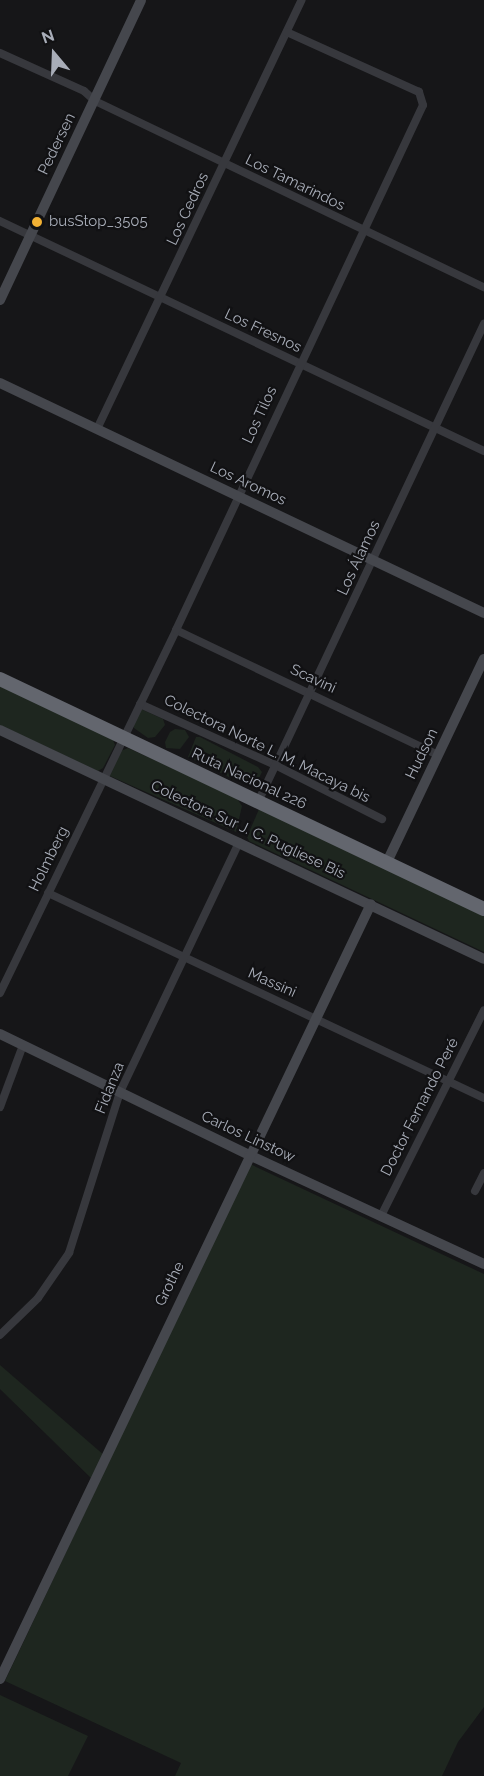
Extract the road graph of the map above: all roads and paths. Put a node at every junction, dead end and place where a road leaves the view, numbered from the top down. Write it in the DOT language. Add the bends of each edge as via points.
graph roads {
  1 [pos="141,0"];
  2 [pos="302,0"];
  3 [pos="287,32"];
  4 [pos="0,53"];
  5 [pos="95,101"];
  6 [pos="224,164"];
  7 [pos="0,221"];
  8 [pos="363,230"];
  9 [pos="30,235"];
  10 [pos="484,287"];
  11 [pos="161,298"];
  12 [pos="0,300"];
  13 [pos="484,324"];
  14 [pos="300,364"];
  15 [pos="0,383"];
  16 [pos="435,428"];
  17 [pos="97,429"];
  18 [pos="484,451"];
  19 [pos="237,496"];
  20 [pos="374,559"];
  21 [pos="484,613"];
  22 [pos="176,630"];
  23 [pos="484,659"];
  24 [pos="0,679"];
  25 [pos="310,692"];
  26 [pos="140,704"];
  27 [pos="0,730"];
  28 [pos="123,737"];
  29 [pos="438,755"];
  30 [pos="275,765"];
  31 [pos="103,779"];
  32 [pos="258,802"];
  33 [pos="382,819"];
  34 [pos="239,842"];
  35 [pos="387,862"];
  36 [pos="48,893"];
  37 [pos="371,904"];
  38 [pos="484,909"];
  39 [pos="184,958"];
  40 [pos="484,958"];
  41 [pos="0,993"];
  42 [pos="484,1010"];
  43 [pos="315,1017"];
  44 [pos="0,1034"];
  45 [pos="23,1045"];
  46 [pos="448,1081"];
  47 [pos="120,1092"];
  48 [pos="484,1098"];
  49 [pos="0,1107"];
  50 [pos="249,1155"];
  51 [pos="484,1173"];
  52 [pos="475,1191"];
  53 [pos="381,1216"];
  54 [pos="484,1264"];
  55 [pos="0,1335"];
  56 [pos="0,1679"];
  1 -- 5 [label="street, Pedersen"];
  2 -- 3 [label="street, Los Cedros"];
  3 -- 6 [label="street, Los Cedros"];
  3 -- 8 [label="street, Los Tilos" via="419,92 423,105"];
  4 -- 5 [label="street, Los Tamarindos" via="84,91"];
  5 -- 6 [label="street, Los Tamarindos"];
  5 -- 9 [label="street, Pedersen"];
  6 -- 8 [label="street, Los Tamarindos"];
  6 -- 11 [label="street, Los Cedros"];
  7 -- 9 [label="street, Los Fresnos"];
  8 -- 10 [label="street, Los Tamarindos"];
  8 -- 14 [label="street, Los Tilos"];
  9 -- 11 [label="street, Los Fresnos"];
  9 -- 12 [label="street, Pedersen"];
  11 -- 14 [label="street, Los Fresnos"];
  11 -- 17 [label="street, Los Cedros"];
  13 -- 16 [label="street, Los Álamos"];
  14 -- 16 [label="street, Los Fresnos"];
  14 -- 19 [label="street, Los Tilos"];
  15 -- 17 [label="street, Los Aromos"];
  16 -- 18 [label="street, Los Fresnos"];
  16 -- 20 [label="street, Los Álamos"];
  17 -- 19 [label="street, Los Aromos"];
  19 -- 20 [label="street, Los Aromos"];
  19 -- 22 [label="street, Los Tilos"];
  20 -- 21 [label="street, Los Aromos"];
  20 -- 25 [label="street, Los Álamos"];
  22 -- 25 [label="street, Scavini"];
  22 -- 26 [label="street, Los Tilos"];
  23 -- 29 [label="street, Hudson"];
  24 -- 28 [label="highway, Ruta Nacional 226"];
  25 -- 29 [label="street, Scavini"];
  25 -- 30 [label="street, Los Álamos"];
  26 -- 28 [label="street, Los Tilos"];
  26 -- 30 [label="street, Colectora Norte L. M. Macaya bis"];
  27 -- 31 [label="street, Colectora Sur J. C. Pugliese Bis"];
  28 -- 31 [label="street, Holmberg"];
  28 -- 32 [label="highway, Ruta Nacional 226"];
  29 -- 35 [label="street, Hudson"];
  30 -- 32 [label="street, Los Álamos"];
  30 -- 33 [label="street, Colectora Norte L. M. Macaya bis"];
  31 -- 34 [label="street, Colectora Sur J. C. Pugliese Bis"];
  31 -- 36 [label="street, Holmberg"];
  32 -- 35 [label="highway, Ruta Nacional 226"];
  34 -- 37 [label="street, Colectora Sur J. C. Pugliese Bis"];
  34 -- 39 [label="street, Fidanza"];
  35 -- 38 [label="highway, Ruta Nacional 226"];
  36 -- 39 [label="street, Massini"];
  36 -- 41 [label="street, Holmberg"];
  37 -- 40 [label="street, Colectora Sur J. C. Pugliese Bis"];
  37 -- 43 [label="street, Grothe"];
  39 -- 43 [label="street, Massini"];
  39 -- 47 [label="street, Fidanza"];
  42 -- 46 [label="street, Doctor Fernando Peré"];
  43 -- 46 [label="street, Massini"];
  43 -- 50 [label="street, Grothe"];
  44 -- 45 [label="street, Carlos Linstow"];
  45 -- 47 [label="street, Carlos Linstow"];
  45 -- 49 [label="street"];
  46 -- 48 [label="street, Massini"];
  46 -- 53 [label="street, Doctor Fernando Peré"];
  47 -- 50 [label="street, Carlos Linstow"];
  47 -- 55 [label="street, Fidanza" via="65,1260 38,1298"];
  50 -- 53 [label="street, Carlos Linstow"];
  50 -- 56 [label="street, Grothe"];
  51 -- 52 [label="street"];
  53 -- 54 [label="street, Carlos Linstow"];
}
